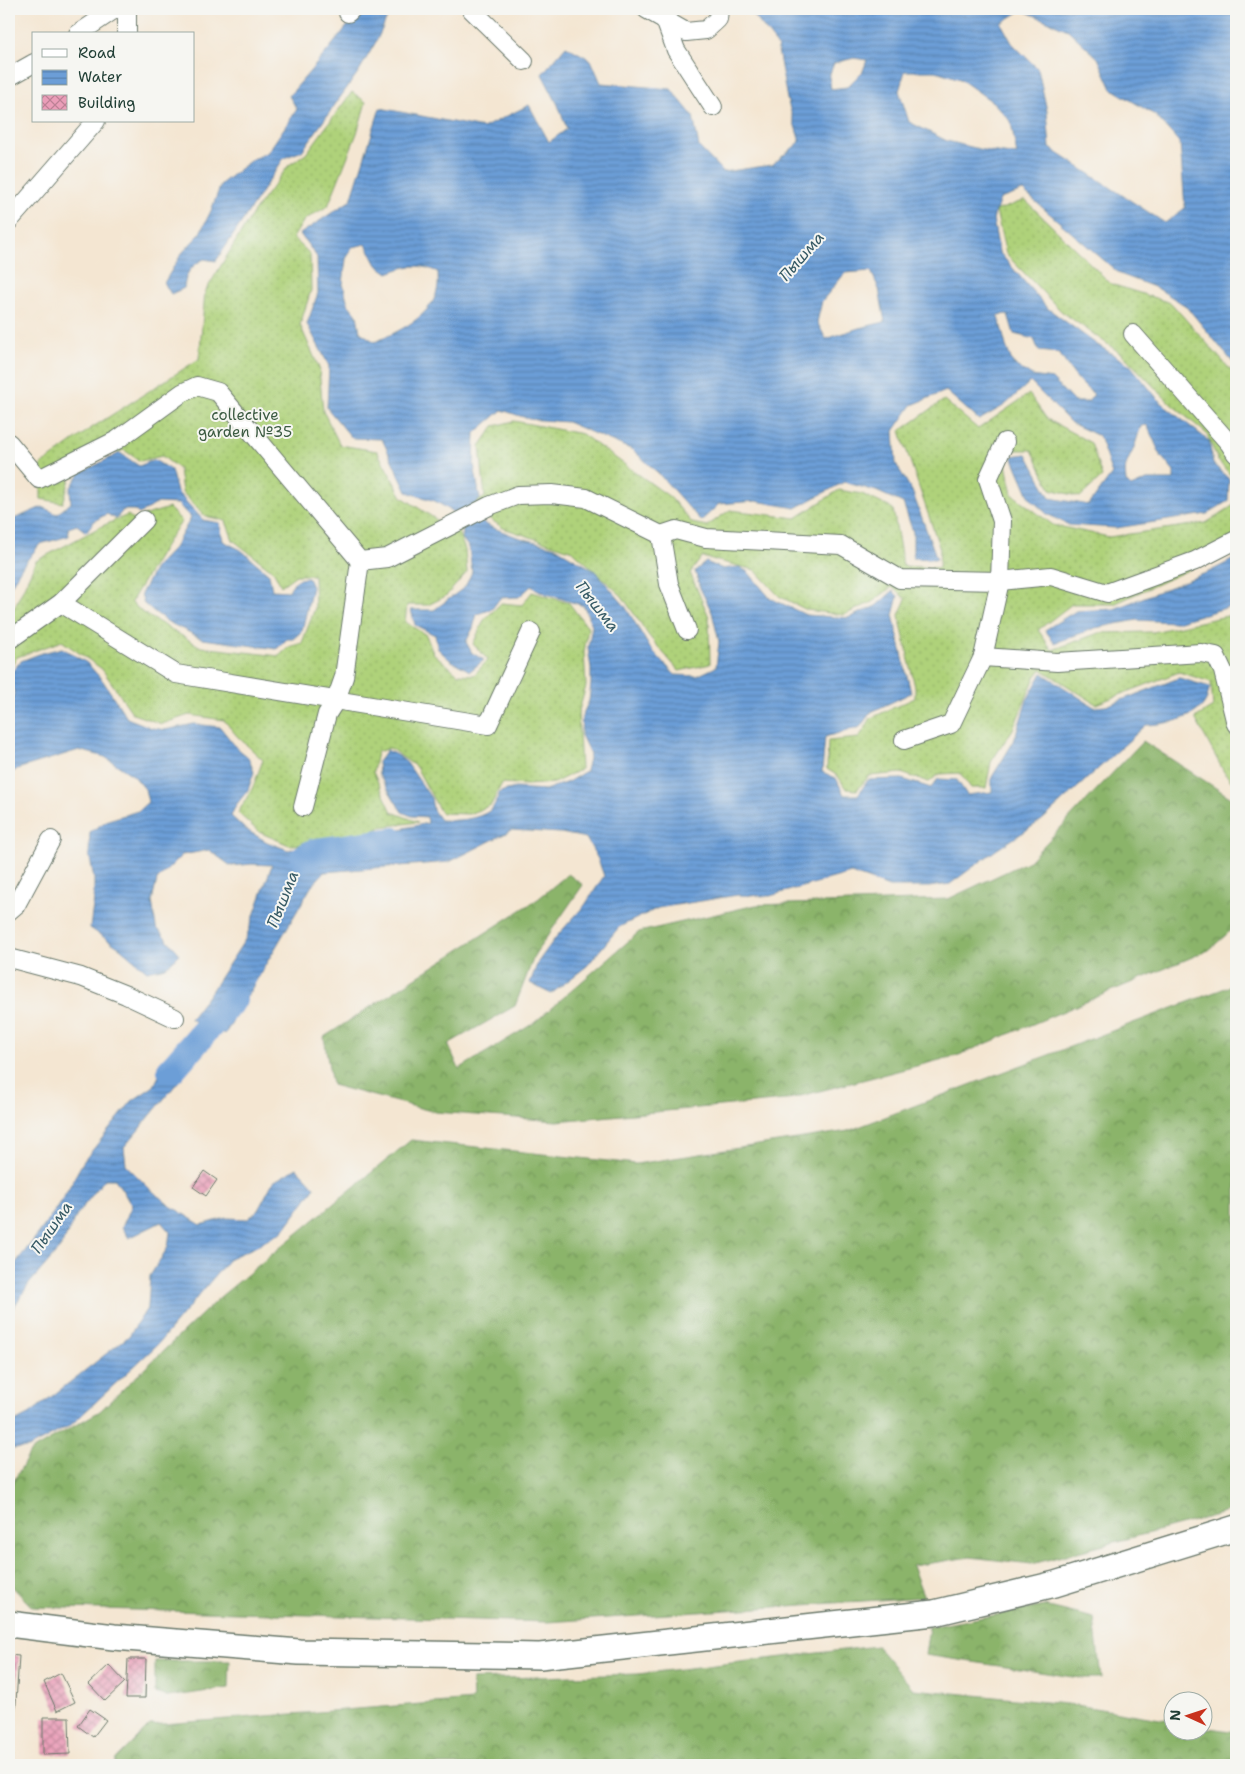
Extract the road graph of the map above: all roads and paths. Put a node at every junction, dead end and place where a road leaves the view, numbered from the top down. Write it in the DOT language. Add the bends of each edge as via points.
graph roads {
  1 [pos="115,9"];
  2 [pos="127,9"];
  3 [pos="471,9"];
  4 [pos="646,9"];
  5 [pos="719,9"];
  6 [pos="665,20"];
  7 [pos="81,32"];
  8 [pos="127,32"];
  9 [pos="524,62"];
  10 [pos="32,63"];
  11 [pos="9,77"];
  12 [pos="713,108"];
  13 [pos="95,122"];
  14 [pos="9,221"];
  15 [pos="1134,334"];
  16 [pos="1006,442"];
  17 [pos="9,444"];
  18 [pos="1236,454"];
  19 [pos="144,520"];
  20 [pos="668,532"];
  21 [pos="1236,540"];
  22 [pos="360,561"];
  23 [pos="1000,581"];
  24 [pos="61,603"];
  25 [pos="687,630"];
  26 [pos="531,632"];
  27 [pos="9,640"];
  28 [pos="983,657"];
  29 [pos="336,700"];
  30 [pos="1236,724"];
  31 [pos="904,740"];
  32 [pos="303,807"];
  33 [pos="51,840"];
  34 [pos="9,910"];
  35 [pos="9,958"];
  36 [pos="175,1018"];
  37 [pos="1236,1528"];
  38 [pos="9,1624"];
  1 -- 7 [label="street"];
  2 -- 8 [label="street"];
  3 -- 9 [label="street"];
  4 -- 6 [label="street"];
  5 -- 6 [label="street" via="718,19 706,30 686,32"];
  6 -- 12 [label="street" via="676,50"];
  10 -- 11 [label="street"];
  13 -- 14 [label="street"];
  15 -- 18 [label="street"];
  16 -- 23 [label="street" via="988,479 1002,522"];
  17 -- 22 [label="street" via="39,479 117,440 182,393 197,386 218,392"];
  19 -- 24 [label="street"];
  20 -- 22 [label="street" via="586,498 518,495 489,506 387,558"];
  20 -- 23 [label="street" via="706,538 841,545 900,579"];
  20 -- 25 [label="street" via="669,584"];
  21 -- 23 [label="street" via="1195,561 1107,592 1051,576"];
  22 -- 29 [label="street" via="344,677"];
  23 -- 28 [label="street"];
  24 -- 27 [label="street"];
  24 -- 29 [label="street" via="176,674"];
  26 -- 29 [label="street" via="488,725"];
  28 -- 30 [label="street" via="1057,662 1201,652 1216,656"];
  28 -- 31 [label="street" via="951,724"];
  29 -- 32 [label="street" via="327,714"];
  33 -- 34 [label="street" via="16,905"];
  35 -- 36 [label="street" via="81,977"];
  37 -- 38 [label="street" via="1056,1584 934,1612 540,1656 299,1652 114,1637"];
}
